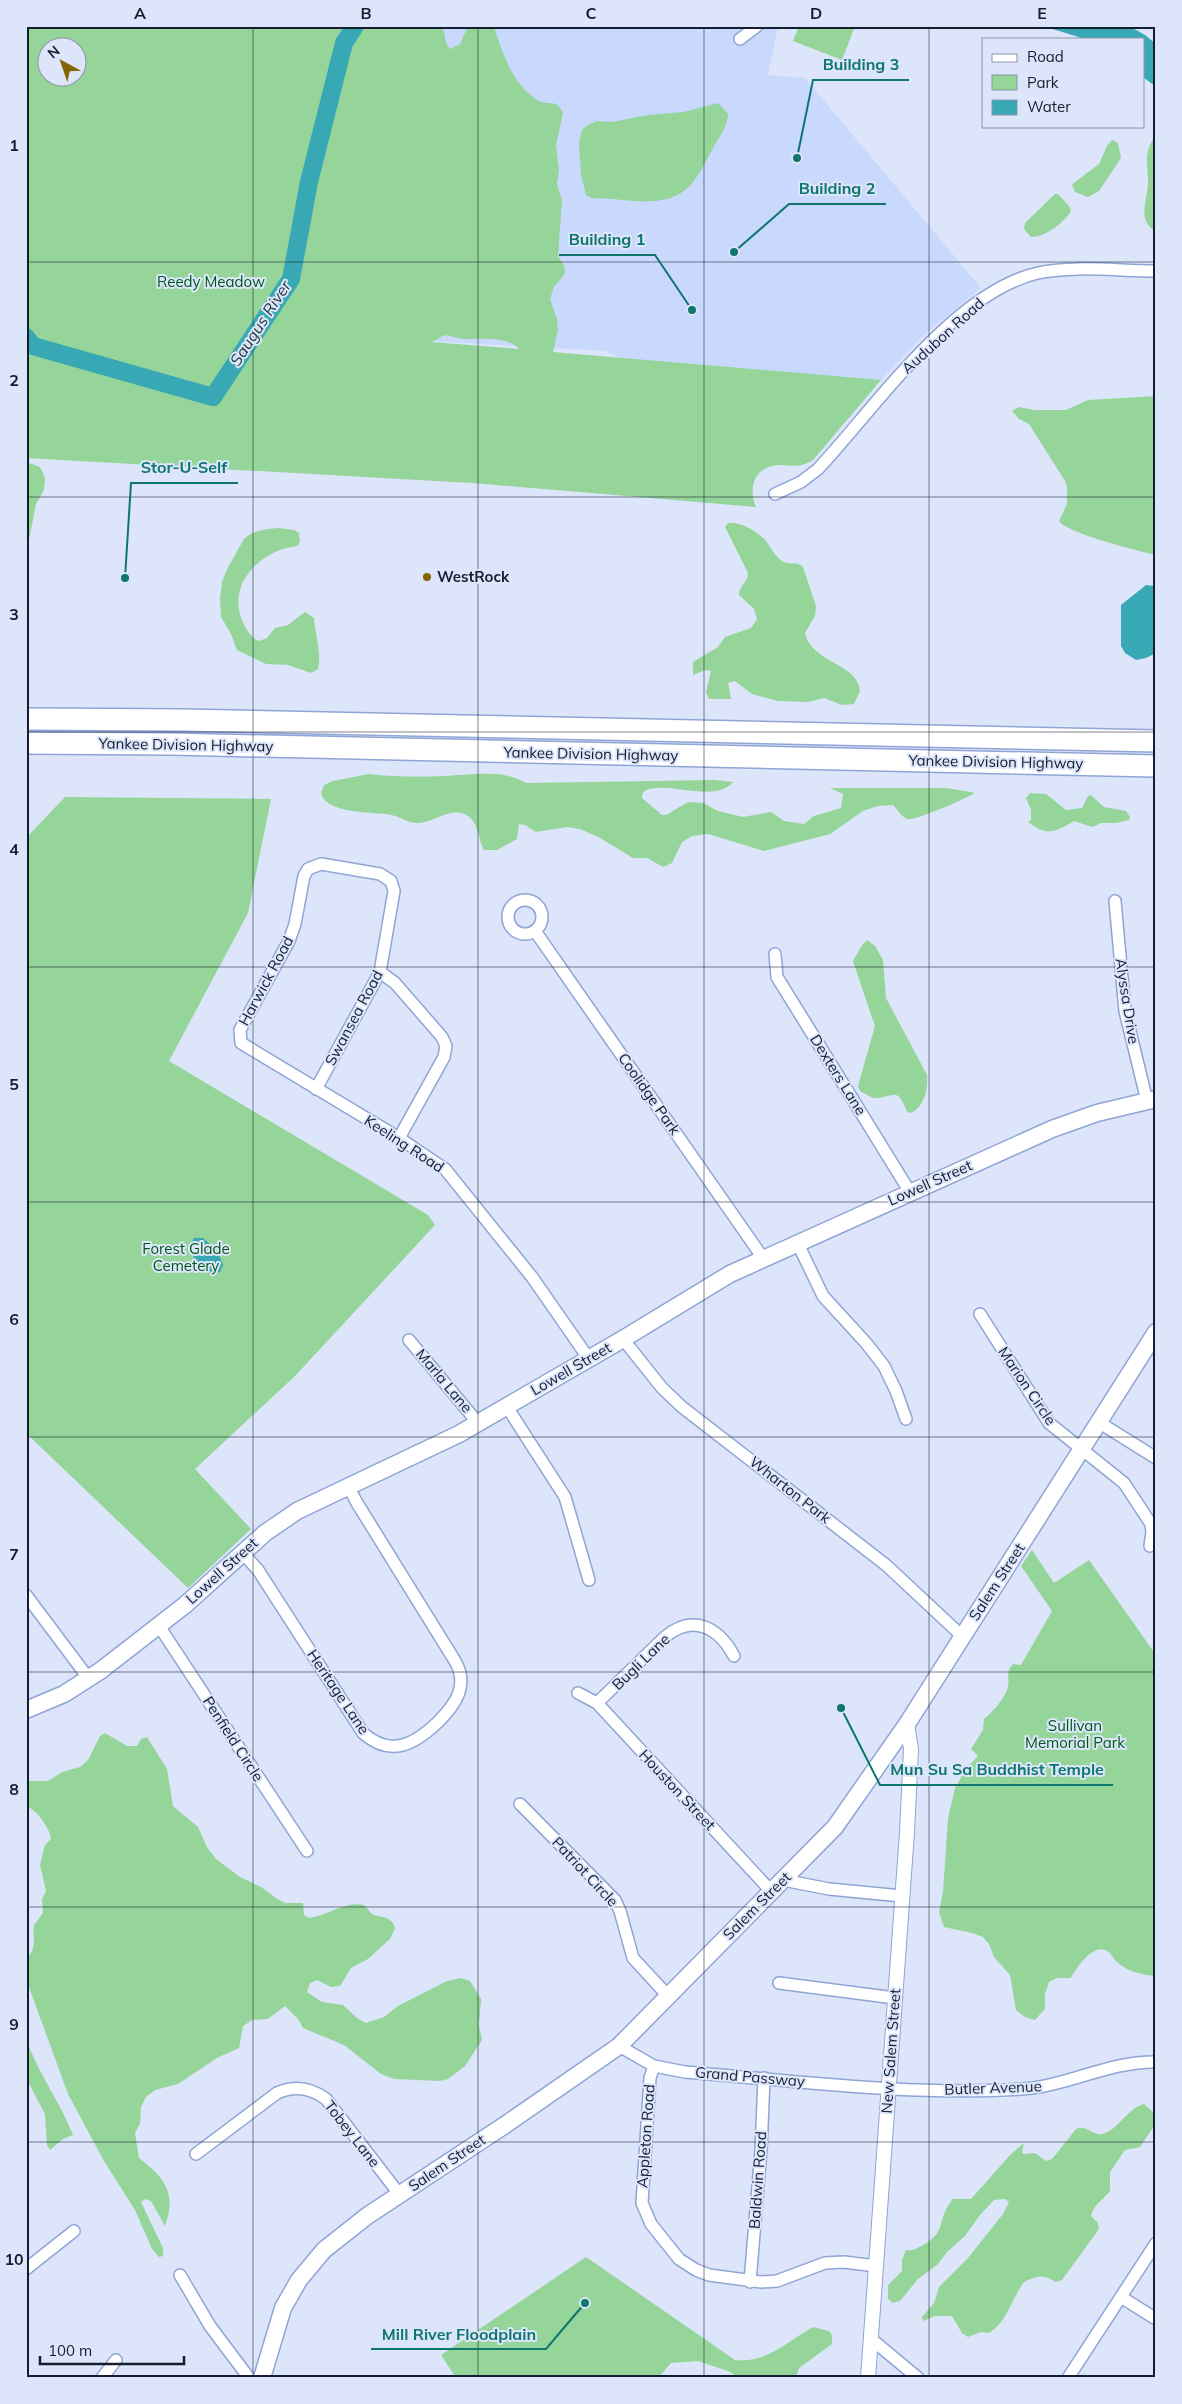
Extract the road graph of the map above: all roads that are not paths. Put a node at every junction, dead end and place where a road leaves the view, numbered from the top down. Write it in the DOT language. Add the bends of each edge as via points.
graph roads {
  1 [pos="757,26"];
  2 [pos="740,39"];
  3 [pos="1156,272"];
  4 [pos="775,494"];
  5 [pos="26,719"];
  6 [pos="1156,740"];
  7 [pos="26,743"];
  8 [pos="1156,766"];
  9 [pos="310,867"];
  10 [pos="1115,901"];
  11 [pos="535,931"];
  12 [pos="776,954"];
  13 [pos="380,972"];
  14 [pos="239,1039"];
  15 [pos="316,1089"];
  16 [pos="1151,1100"];
  17 [pos="399,1138"];
  18 [pos="910,1192"];
  19 [pos="797,1242"];
  20 [pos="763,1258"];
  21 [pos="980,1314"];
  22 [pos="1156,1332"];
  23 [pos="622,1339"];
  24 [pos="409,1340"];
  25 [pos="589,1359"];
  26 [pos="507,1407"];
  27 [pos="906,1419"];
  28 [pos="478,1423"];
  29 [pos="1100,1423"];
  30 [pos="1082,1450"];
  31 [pos="1156,1458"];
  32 [pos="348,1486"];
  33 [pos="1150,1546"];
  34 [pos="242,1552"];
  35 [pos="589,1580"];
  36 [pos="26,1595"];
  37 [pos="159,1626"];
  38 [pos="962,1636"];
  39 [pos="734,1656"];
  40 [pos="89,1679"];
  41 [pos="578,1693"];
  42 [pos="597,1704"];
  43 [pos="26,1710"];
  44 [pos="906,1724"];
  45 [pos="910,1750"];
  46 [pos="886,1754"];
  47 [pos="520,1804"];
  48 [pos="307,1852"];
  49 [pos="783,1880"];
  50 [pos="771,1892"];
  51 [pos="902,1896"];
  52 [pos="779,1983"];
  53 [pos="668,1997"];
  54 [pos="895,1998"];
  55 [pos="618,2046"];
  56 [pos="1156,2062"];
  57 [pos="654,2066"];
  58 [pos="764,2078"];
  59 [pos="888,2090"];
  60 [pos="196,2154"];
  61 [pos="400,2195"];
  62 [pos="74,2231"];
  63 [pos="1156,2244"];
  64 [pos="876,2266"];
  65 [pos="26,2269"];
  66 [pos="180,2274"];
  67 [pos="750,2282"];
  68 [pos="1121,2296"];
  69 [pos="1156,2319"];
  70 [pos="870,2338"];
  71 [pos="116,2360"];
  72 [pos="102,2378"];
  73 [pos="249,2378"];
  74 [pos="262,2378"];
  75 [pos="868,2378"];
  76 [pos="918,2378"];
  77 [pos="1068,2378"];
  1 -- 2 [label="street"];
  3 -- 4 [label="street, Audubon Road" via="1041,272 998,289 914,359 818,469 795,486"];
  5 -- 6 [label="highway, Yankee Division Highway"];
  7 -- 8 [label="highway, Yankee Division Highway"];
  9 -- 13 [label="street, Swansea Road" via="323,864 380,874 391,881 394,891"];
  9 -- 14 [label="street, Harwick Road" via="304,876 292,934 241,1028"];
  10 -- 16 [label="street, Alyssa Drive" via="1125,1011"];
  11 -- 20 [label="street, Coolidge Park"];
  12 -- 18 [label="street, Dexters Lane" via="777,977"];
  13 -- 15 [label="street, Swansea Road"];
  13 -- 17 [label="street" via="395,983 442,1037 446,1046 444,1056"];
  14 -- 15 [label="street, Keeling Road" via="246,1048"];
  15 -- 17 [label="street, Keeling Road"];
  16 -- 18 [label="main road, Lowell Street" via="1052,1128"];
  17 -- 25 [label="street, Keeling Road" via="448,1172 532,1277"];
  18 -- 19 [label="main road, Lowell Street"];
  19 -- 20 [label="main road, Lowell Street"];
  19 -- 27 [label="street" via="823,1296 881,1361"];
  20 -- 23 [label="main road, Lowell Street" via="710,1285"];
  21 -- 30 [label="street, Marion Circle" via="1050,1423"];
  22 -- 29 [label="main road, Salem Street"];
  23 -- 25 [label="main road, Lowell Street"];
  23 -- 38 [label="street, Wharton Park" via="682,1407 886,1565"];
  24 -- 28 [label="street, Marla Lane"];
  25 -- 26 [label="main road, Lowell Street"];
  26 -- 28 [label="main road, Lowell Street"];
  26 -- 35 [label="street" via="565,1497"];
  28 -- 32 [label="main road, Lowell Street" via="441,1444"];
  29 -- 30 [label="main road, Salem Street"];
  29 -- 31 [label="street"];
  30 -- 33 [label="street, Marion Circle" via="1126,1486 1151,1524"];
  30 -- 38 [label="main road, Salem Street"];
  32 -- 34 [label="main road, Lowell Street" via="289,1516"];
  32 -- 34 [label="street, Heritage Lane" via="460,1673 460,1691 455,1704 417,1740 389,1746 375,1742 363,1733 259,1571"];
  34 -- 37 [label="main road, Lowell Street"];
  36 -- 40 [label="street"];
  37 -- 40 [label="main road, Lowell Street"];
  37 -- 48 [label="street, Penfield Circle"];
  38 -- 44 [label="main road, Salem Street"];
  39 -- 42 [label="street, Bugli Lane" via="722,1638 710,1629 678,1628"];
  40 -- 43 [label="main road, Lowell Street"];
  41 -- 42 [label="street, Houston Street"];
  42 -- 50 [label="street, Houston Street"];
  44 -- 45 [label="street, New Salem Street"];
  44 -- 46 [label="main road, Salem Street"];
  45 -- 46 [label="street"];
  45 -- 51 [label="street, New Salem Street"];
  46 -- 49 [label="main road, Salem Street" via="840,1820"];
  47 -- 53 [label="street, Patriot Circle" via="615,1900 634,1960"];
  49 -- 50 [label="main road, Salem Street"];
  49 -- 51 [label="street" via="829,1889"];
  50 -- 53 [label="main road, Salem Street"];
  51 -- 54 [label="street, New Salem Street"];
  52 -- 54 [label="street"];
  53 -- 55 [label="main road, Salem Street"];
  54 -- 59 [label="street, New Salem Street"];
  55 -- 57 [label="street, Grand Passway"];
  55 -- 61 [label="main road, Salem Street"];
  56 -- 59 [label="street, Butler Avenue" via="1123,2065 1068,2082 1028,2088"];
  57 -- 58 [label="street, Grand Passway" via="685,2072"];
  57 -- 67 [label="street, Appleton Road" via="650,2078 641,2193 647,2216 668,2247 687,2264 709,2275"];
  58 -- 59 [label="street, Grand Passway"];
  58 -- 67 [label="street, Baldwin Road" via="762,2150"];
  59 -- 64 [label="street, New Salem Street"];
  60 -- 61 [label="street, Tobey Lane" via="277,2093 302,2088 320,2095 330,2104"];
  61 -- 74 [label="main road, Salem Street" via="340,2236 309,2267 281,2313"];
  62 -- 65 [label="street"];
  63 -- 68 [label="street"];
  64 -- 67 [label="street, Appleton Road" via="819,2264 778,2281"];
  64 -- 70 [label="street, New Salem Street"];
  66 -- 73 [label="street" via="210,2326"];
  68 -- 69 [label="street"];
  68 -- 77 [label="street"];
  70 -- 75 [label="street, New Salem Street"];
  70 -- 76 [label="street"];
  71 -- 72 [label="street"];
}
